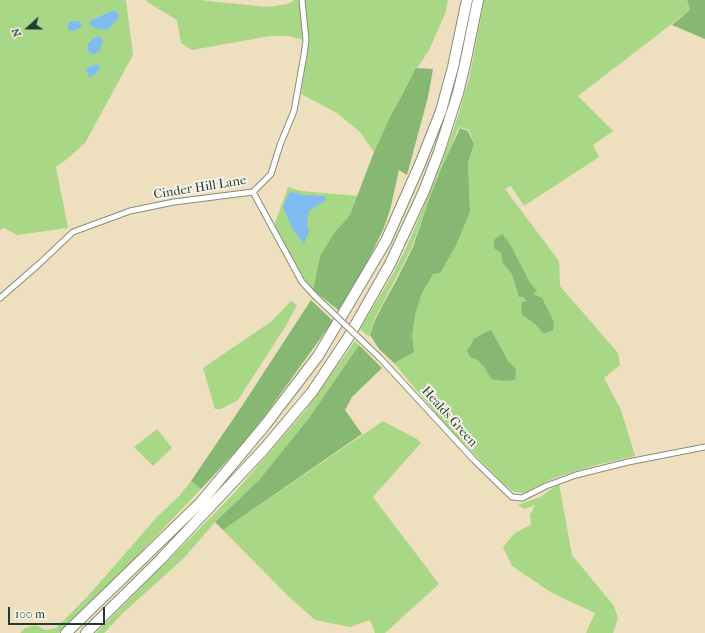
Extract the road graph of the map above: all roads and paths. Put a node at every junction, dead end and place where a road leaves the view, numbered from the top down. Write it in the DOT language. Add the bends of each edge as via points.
graph roads {
  1 [pos="302,0"];
  2 [pos="467,0"];
  3 [pos="478,0"];
  4 [pos="253,192"];
  5 [pos="0,298"];
  6 [pos="705,447"];
  7 [pos="66,633"];
  8 [pos="86,633"];
  1 -- 4 [label="street, Cinder Hill Lane" via="306,40 294,111 271,174"];
  2 -- 7 [label="highway" via="441,111 420,164 386,241 318,356 201,502"];
  3 -- 8 [label="highway" via="458,92 439,152 390,264 348,338 312,392 264,449 161,559"];
  4 -- 5 [label="street, Cinder Hill Lane" via="174,202 130,211 73,232"];
  4 -- 6 [label="street, Healds Green, bridge" via="302,282 380,358 474,460 512,497 522,498 546,486 628,462"];
}
